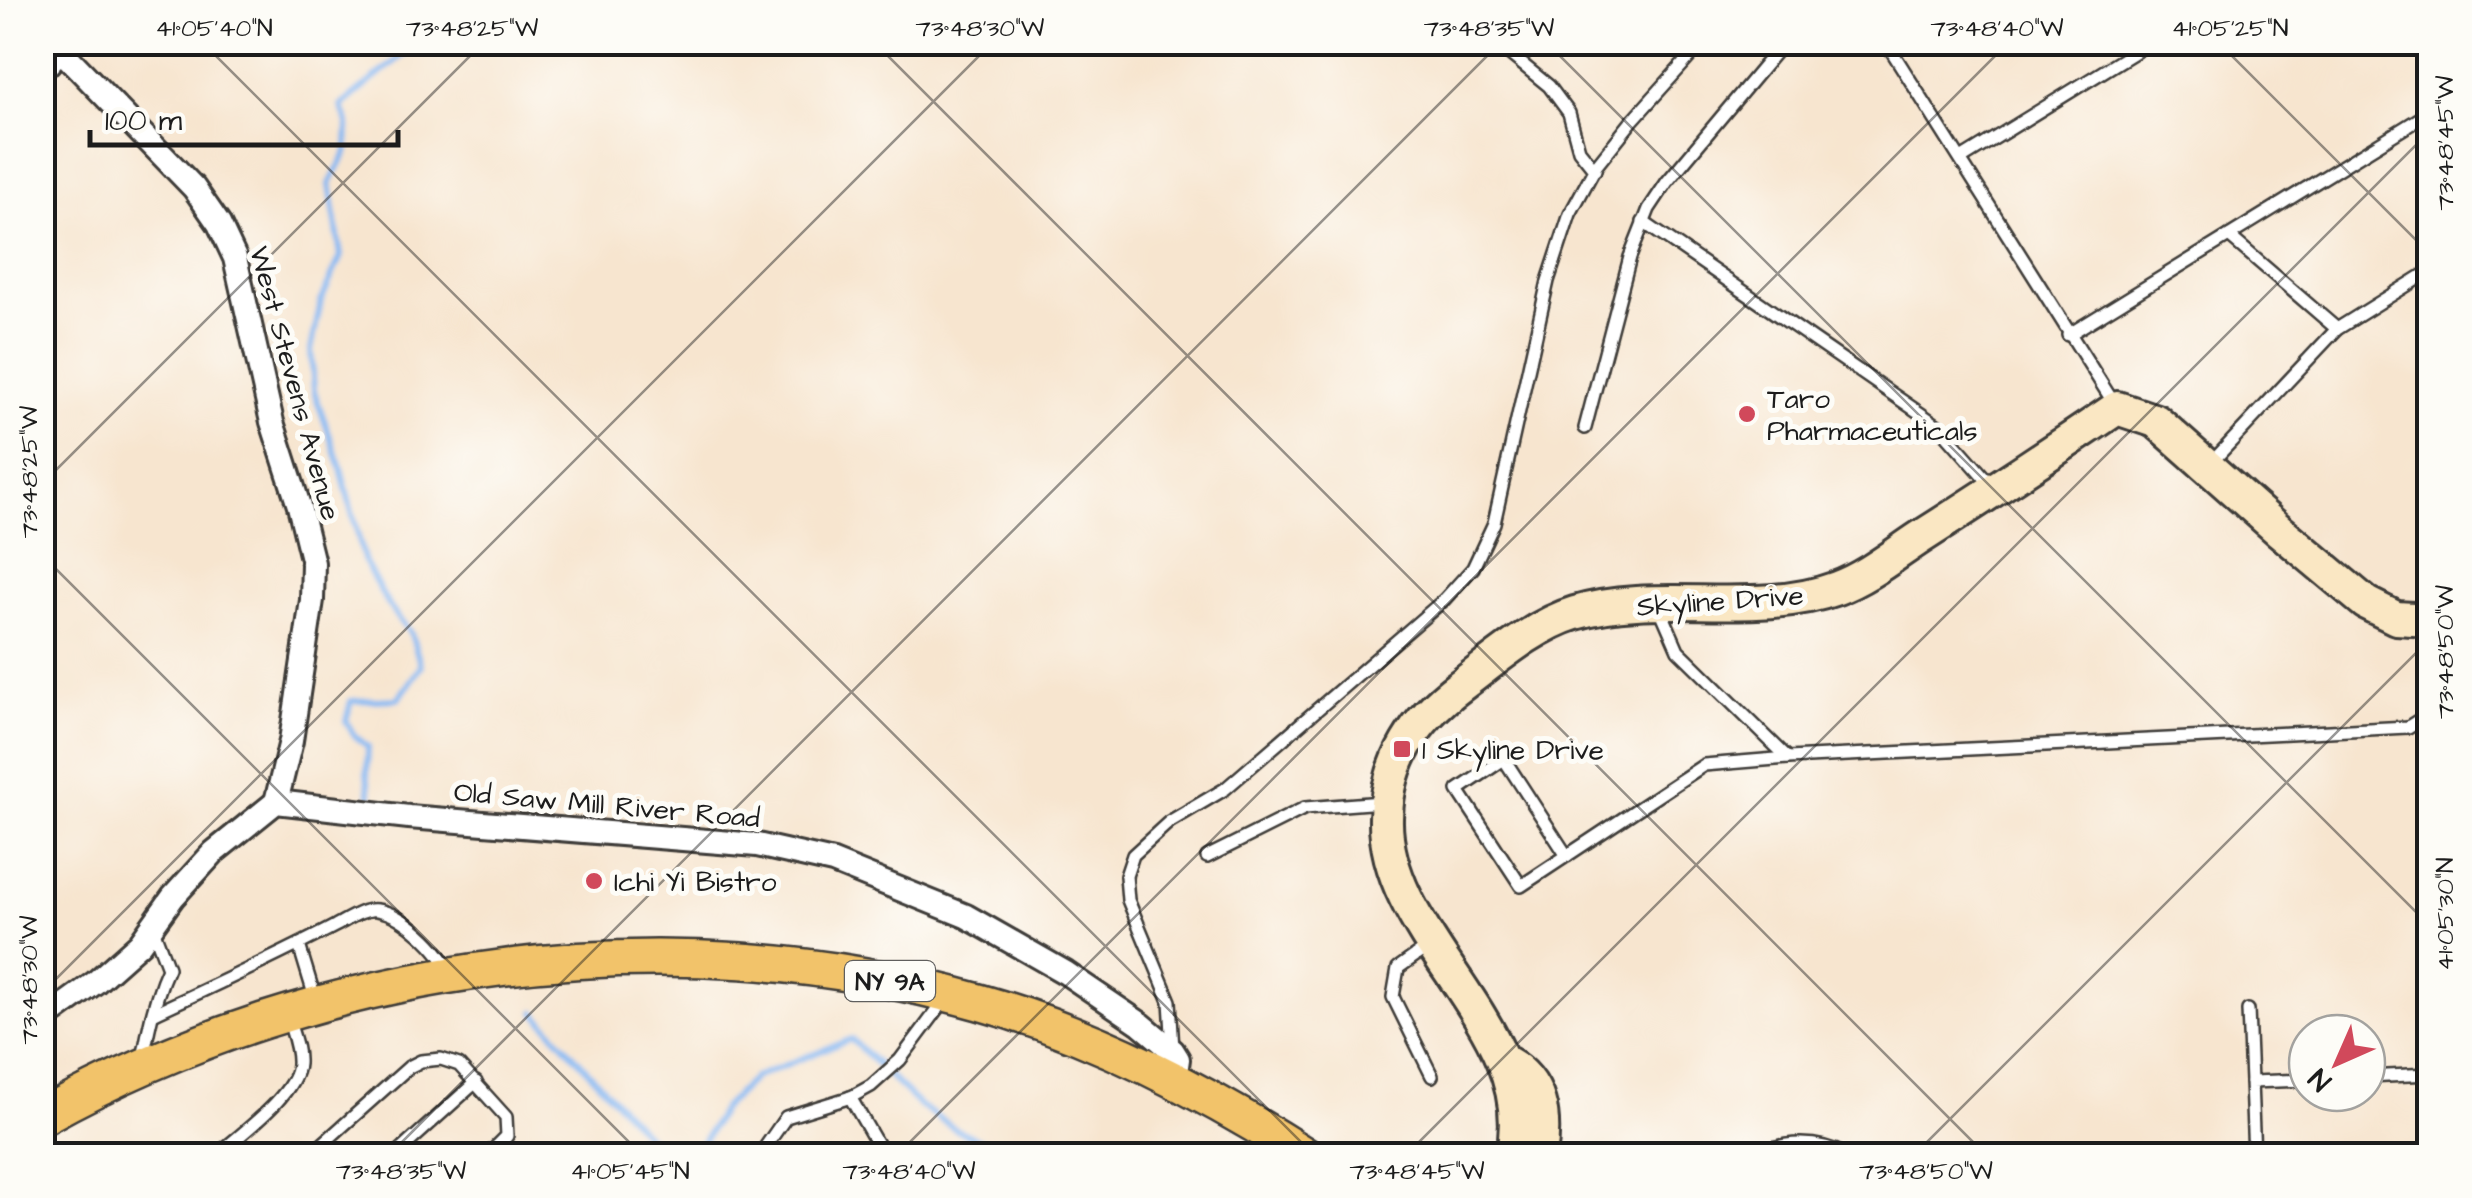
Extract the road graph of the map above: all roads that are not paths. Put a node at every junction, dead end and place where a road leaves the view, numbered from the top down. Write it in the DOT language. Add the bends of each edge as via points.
graph roads {
  1 [pos="1495,42"];
  2 [pos="1702,42"];
  3 [pos="1784,42"];
  4 [pos="1886,42"];
  5 [pos="2151,42"];
  6 [pos="57,46"];
  7 [pos="42,70"];
  8 [pos="2430,112"];
  9 [pos="1961,159"];
  10 [pos="1594,170"];
  11 [pos="1643,222"];
  12 [pos="2229,236"];
  13 [pos="2430,271"];
  14 [pos="2337,329"];
  15 [pos="2068,335"];
  16 [pos="2117,408"];
  17 [pos="1585,428"];
  18 [pos="2208,466"];
  19 [pos="1995,490"];
  20 [pos="1658,604"];
  21 [pos="2430,620"];
  22 [pos="2430,713"];
  23 [pos="1788,758"];
  24 [pos="276,802"];
  25 [pos="1387,802"];
  26 [pos="1567,856"];
  27 [pos="1207,857"];
  28 [pos="152,926"];
  29 [pos="1434,943"];
  30 [pos="299,945"];
  31 [pos="451,975"];
  32 [pos="950,994"];
  33 [pos="302,1009"];
  34 [pos="2248,1010"];
  35 [pos="155,1013"];
  36 [pos="42,1020"];
  37 [pos="1506,1062"];
  38 [pos="1174,1066"];
  39 [pos="142,1068"];
  40 [pos="2430,1074"];
  41 [pos="1432,1076"];
  42 [pos="2387,1076"];
  43 [pos="2287,1081"];
  44 [pos="476,1082"];
  45 [pos="2251,1082"];
  46 [pos="850,1097"];
  47 [pos="42,1118"];
  48 [pos="216,1156"];
  49 [pos="310,1156"];
  50 [pos="394,1156"];
  51 [pos="487,1156"];
  52 [pos="759,1156"];
  53 [pos="884,1156"];
  54 [pos="1306,1156"];
  55 [pos="1512,1156"];
  56 [pos="1540,1156"];
  57 [pos="1750,1156"];
  58 [pos="1848,1156"];
  59 [pos="2254,1156"];
  1 -- 10 [label="lane" via="1549,86"];
  2 -- 10 [label="lane"];
  3 -- 11 [label="lane" via="1667,182"];
  4 -- 9 [label="lane"];
  5 -- 9 [label="lane"];
  6 -- 7 [label="street"];
  6 -- 24 [label="street, West Stevens Avenue" via="194,188 235,258 272,422 314,564 291,740"];
  8 -- 12 [label="lane"];
  9 -- 15 [label="lane"];
  10 -- 38 [label="lane" via="1570,214 1548,281 1494,523 1473,568 1224,789 1168,822 1133,855 1128,900 1170,1001"];
  11 -- 17 [label="lane"];
  11 -- 19 [label="lane" via="1940,427"];
  12 -- 14 [label="lane"];
  12 -- 15 [label="lane"];
  13 -- 14 [label="lane"];
  14 -- 18 [label="lane"];
  15 -- 16 [label="lane"];
  16 -- 18 [label="street" via="2156,420"];
  16 -- 19 [label="street, Skyline Drive"];
  18 -- 21 [label="street" via="2366,603 2396,618"];
  19 -- 20 [label="street, Skyline Drive" via="1839,588 1776,600"];
  20 -- 23 [label="lane" via="1678,650"];
  20 -- 25 [label="street, Skyline Drive" via="1570,614 1464,683 1411,733"];
  22 -- 23 [label="lane" via="2408,727"];
  23 -- 26 [label="lane" via="1704,765"];
  24 -- 28 [label="street" via="214,852"];
  24 -- 38 [label="street, Old Saw Mill River Road" via="757,844 833,862 1015,943 1125,1013"];
  25 -- 27 [label="lane" via="1305,808"];
  25 -- 29 [label="street, Skyline Drive" via="1390,858"];
  26 -- 26 [label="lane" via="1521,886 1458,790 1504,760"];
  28 -- 35 [label="lane" via="168,968"];
  28 -- 36 [label="street" via="96,982"];
  29 -- 37 [label="street, Skyline Drive"];
  29 -- 41 [label="lane" via="1398,968 1393,997"];
  30 -- 31 [label="lane" via="377,910 410,926 444,956"];
  30 -- 33 [label="lane"];
  30 -- 35 [label="lane"];
  31 -- 32 [label="main road, NY 9A" via="555,962 694,959 842,972"];
  31 -- 33 [label="main road, NY 9A"];
  32 -- 38 [label="main road, NY 9A"];
  32 -- 46 [label="lane" via="900,1060"];
  33 -- 39 [label="main road, NY 9A"];
  33 -- 48 [label="lane" via="294,1079"];
  34 -- 45 [label="lane"];
  35 -- 39 [label="lane"];
  37 -- 55 [label="street, Skyline Drive" via="1516,1127"];
  37 -- 56 [label="street, Skyline Drive" via="1534,1086"];
  38 -- 54 [label="main road, NY 9A"];
  39 -- 47 [label="main road, NY 9A"];
  40 -- 42 [label="lane"];
  43 -- 45 [label="lane"];
  44 -- 49 [label="lane" via="448,1059 415,1064"];
  44 -- 50 [label="lane"];
  44 -- 51 [label="lane" via="508,1122 504,1141"];
  45 -- 59 [label="lane"];
  46 -- 52 [label="lane" via="786,1116"];
  46 -- 53 [label="lane"];
  57 -- 58 [label="lane" via="1814,1143"];
}
